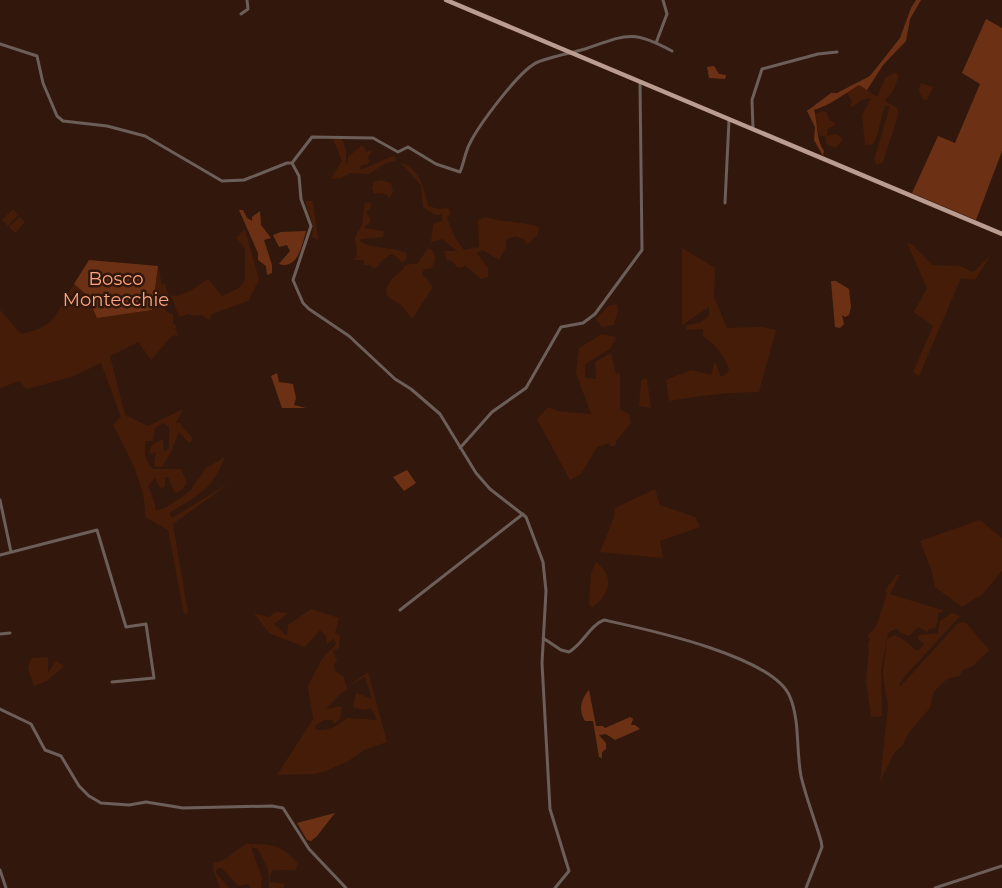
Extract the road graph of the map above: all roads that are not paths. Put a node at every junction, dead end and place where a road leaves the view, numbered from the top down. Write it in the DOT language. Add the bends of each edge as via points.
graph roads {
  1 [pos="247,0"];
  2 [pos="446,0"];
  3 [pos="663,0"];
  4 [pos="241,14"];
  5 [pos="656,42"];
  6 [pos="0,44"];
  7 [pos="672,51"];
  8 [pos="836,52"];
  9 [pos="571,53"];
  10 [pos="640,83"];
  11 [pos="729,120"];
  12 [pos="753,130"];
  13 [pos="292,163"];
  14 [pos="725,203"];
  15 [pos="1002,234"];
  16 [pos="460,448"];
  17 [pos="0,500"];
  18 [pos="523,514"];
  19 [pos="11,552"];
  20 [pos="0,555"];
  21 [pos="400,610"];
  22 [pos="10,633"];
  23 [pos="0,634"];
  24 [pos="542,638"];
  25 [pos="112,682"];
  26 [pos="0,709"];
  27 [pos="1002,866"];
  28 [pos="0,870"];
  29 [pos="6,888"];
  30 [pos="346,888"];
  31 [pos="555,888"];
  32 [pos="806,888"];
  33 [pos="935,888"];
  1 -- 4 [label="street" via="248,9"];
  2 -- 9 [label="main road"];
  3 -- 5 [label="street" via="667,14"];
  5 -- 7 [label="street"];
  5 -- 9 [label="street" via="629,35"];
  6 -- 13 [label="street" via="37,56 43,83 57,116 63,121 107,126 145,136 222,181 244,180"];
  8 -- 12 [label="street" via="762,69 752,100"];
  9 -- 10 [label="main road"];
  9 -- 13 [label="street" via="538,62 521,74 470,144 460,172 436,164 408,147 398,152 373,138 312,137"];
  10 -- 11 [label="main road"];
  10 -- 16 [label="street" via="642,250 595,314 583,323 562,327 526,388 492,412"];
  11 -- 12 [label="main road"];
  11 -- 14 [label="street"];
  12 -- 15 [label="main road"];
  13 -- 16 [label="street" via="298,172 311,226 293,280 304,303 350,336 395,379 440,414"];
  16 -- 18 [label="street" via="472,469 490,489"];
  17 -- 19 [label="street"];
  18 -- 21 [label="street"];
  18 -- 24 [label="street" via="537,540 543,562 546,591"];
  19 -- 20 [label="street"];
  19 -- 25 [label="street" via="97,530 126,627 146,624 154,678"];
  22 -- 23 [label="street"];
  24 -- 31 [label="street" via="550,809 569,871"];
  24 -- 32 [label="street" via="569,652 604,620 680,638 767,672 790,695 801,777 822,847"];
  26 -- 30 [label="street" via="31,724 45,750 61,756 79,786 101,803 129,805 146,802 183,808 283,808 309,849"];
  27 -- 33 [label="street"];
  28 -- 29 [label="street"];
}
